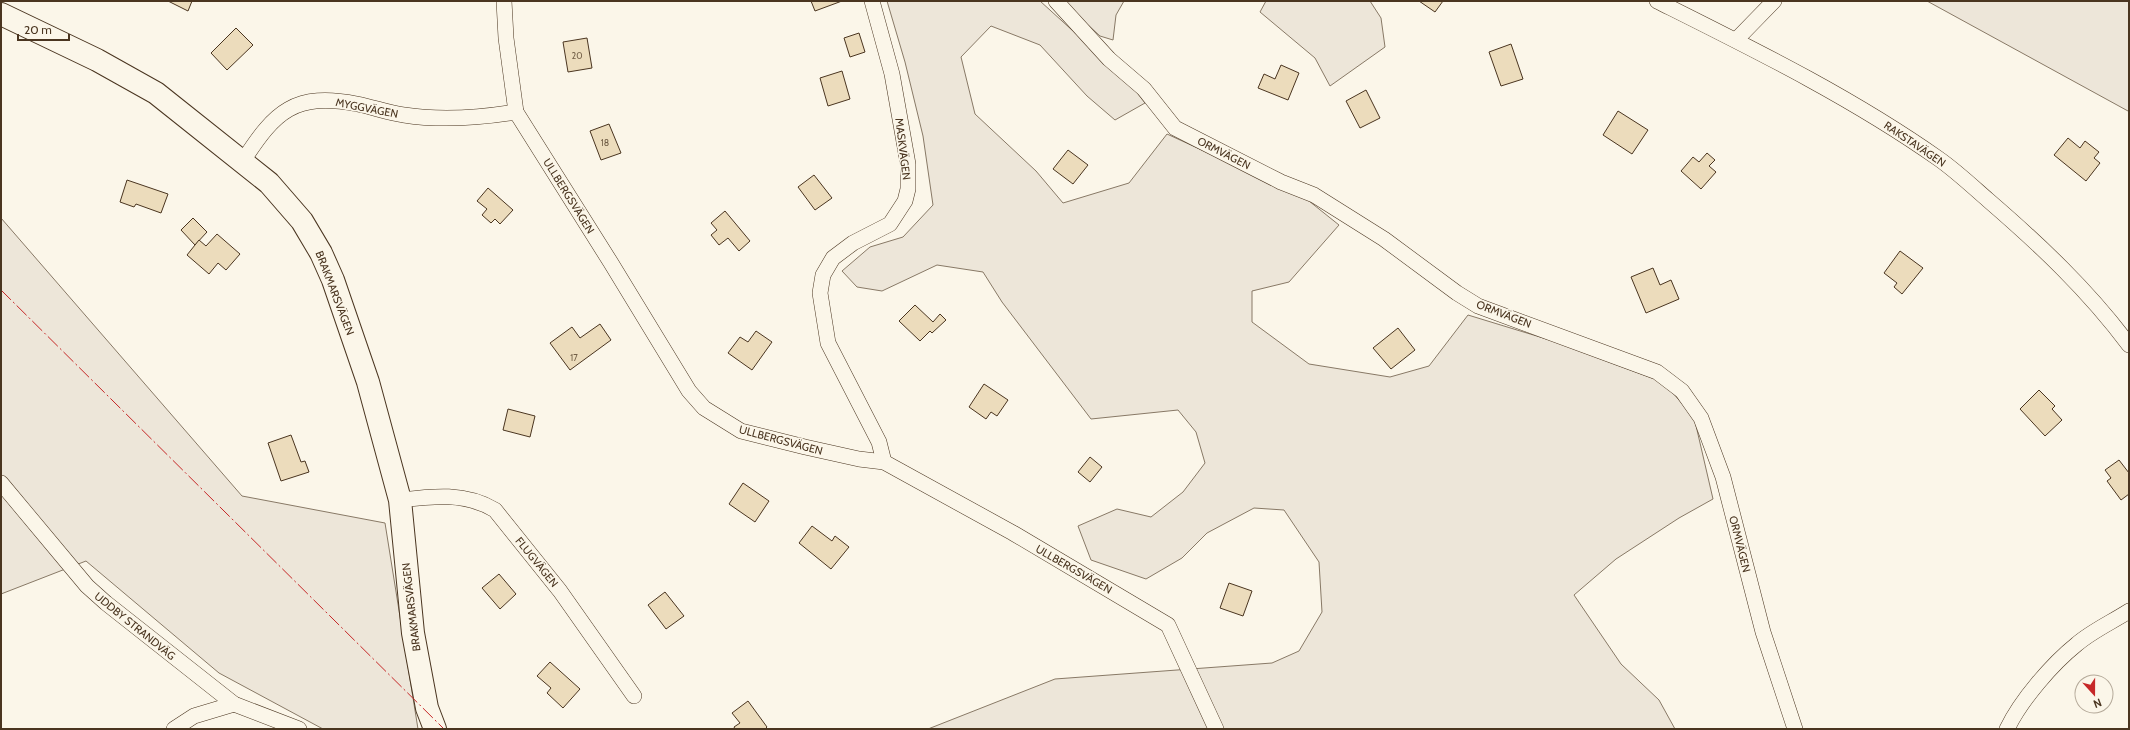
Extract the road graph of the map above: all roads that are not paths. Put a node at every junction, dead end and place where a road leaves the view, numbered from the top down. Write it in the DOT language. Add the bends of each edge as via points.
graph roads {
  1 [pos="504,1"];
  2 [pos="872,1"];
  3 [pos="1056,1"];
  4 [pos="1657,1"];
  5 [pos="1774,1"];
  6 [pos="1,14"];
  7 [pos="1736,40"];
  8 [pos="516,112"];
  9 [pos="243,161"];
  10 [pos="2129,345"];
  11 [pos="884,462"];
  12 [pos="1,483"];
  13 [pos="400,500"];
  14 [pos="2129,611"];
  15 [pos="634,696"];
  16 [pos="234,704"];
  17 [pos="174,729"];
  18 [pos="300,729"];
  19 [pos="435,729"];
  20 [pos="1216,729"];
  21 [pos="1795,729"];
  22 [pos="2007,729"];
  1 -- 8 [label="street, ULLBERGSVÄGEN"];
  2 -- 11 [label="street, MASKVÄGEN" via="892,74 908,164 908,189 905,201 890,224 852,243 833,258 823,275 820,293 828,343 879,442"];
  3 -- 21 [label="street, ORMVÄGEN" via="1113,64 1144,89 1175,128 1281,182 1314,195 1384,239 1478,306 1657,372 1682,391 1701,418 1723,477 1763,632"];
  4 -- 7 [label="street, RAKSTAVÄGEN"];
  5 -- 7 [label="street"];
  6 -- 9 [label="street, BRAKMARSVÄGEN" via="97,60 156,93"];
  7 -- 10 [label="street, RAKSTAVÄGEN" via="1862,110 1940,160 2041,246 2110,320"];
  8 -- 9 [label="street, MYGGVÄGEN" via="458,119 404,115 356,104 317,100 286,109 276,117"];
  8 -- 11 [label="street, ULLBERGSVÄGEN" via="689,391 704,408 742,431 812,449"];
  9 -- 13 [label="street, BRAKMARSVÄGEN" via="269,184 302,221 321,253 333,280 368,382"];
  11 -- 20 [label="street, ULLBERGSVÄGEN" via="1013,533 1168,625"];
  12 -- 16 [label="street, UDDBY STRANDVÄG" via="87,586"];
  13 -- 15 [label="street, FLUGVÄGEN" via="439,495 483,502 495,510 560,591"];
  13 -- 19 [label="street, BRAKMARSVÄGEN" via="412,632 427,708"];
  14 -- 22 [label="street" via="2077,644 2041,679"];
  16 -- 17 [label="street" via="194,716"];
  16 -- 18 [label="street, UDDBY STRANDVÄG"];
}
